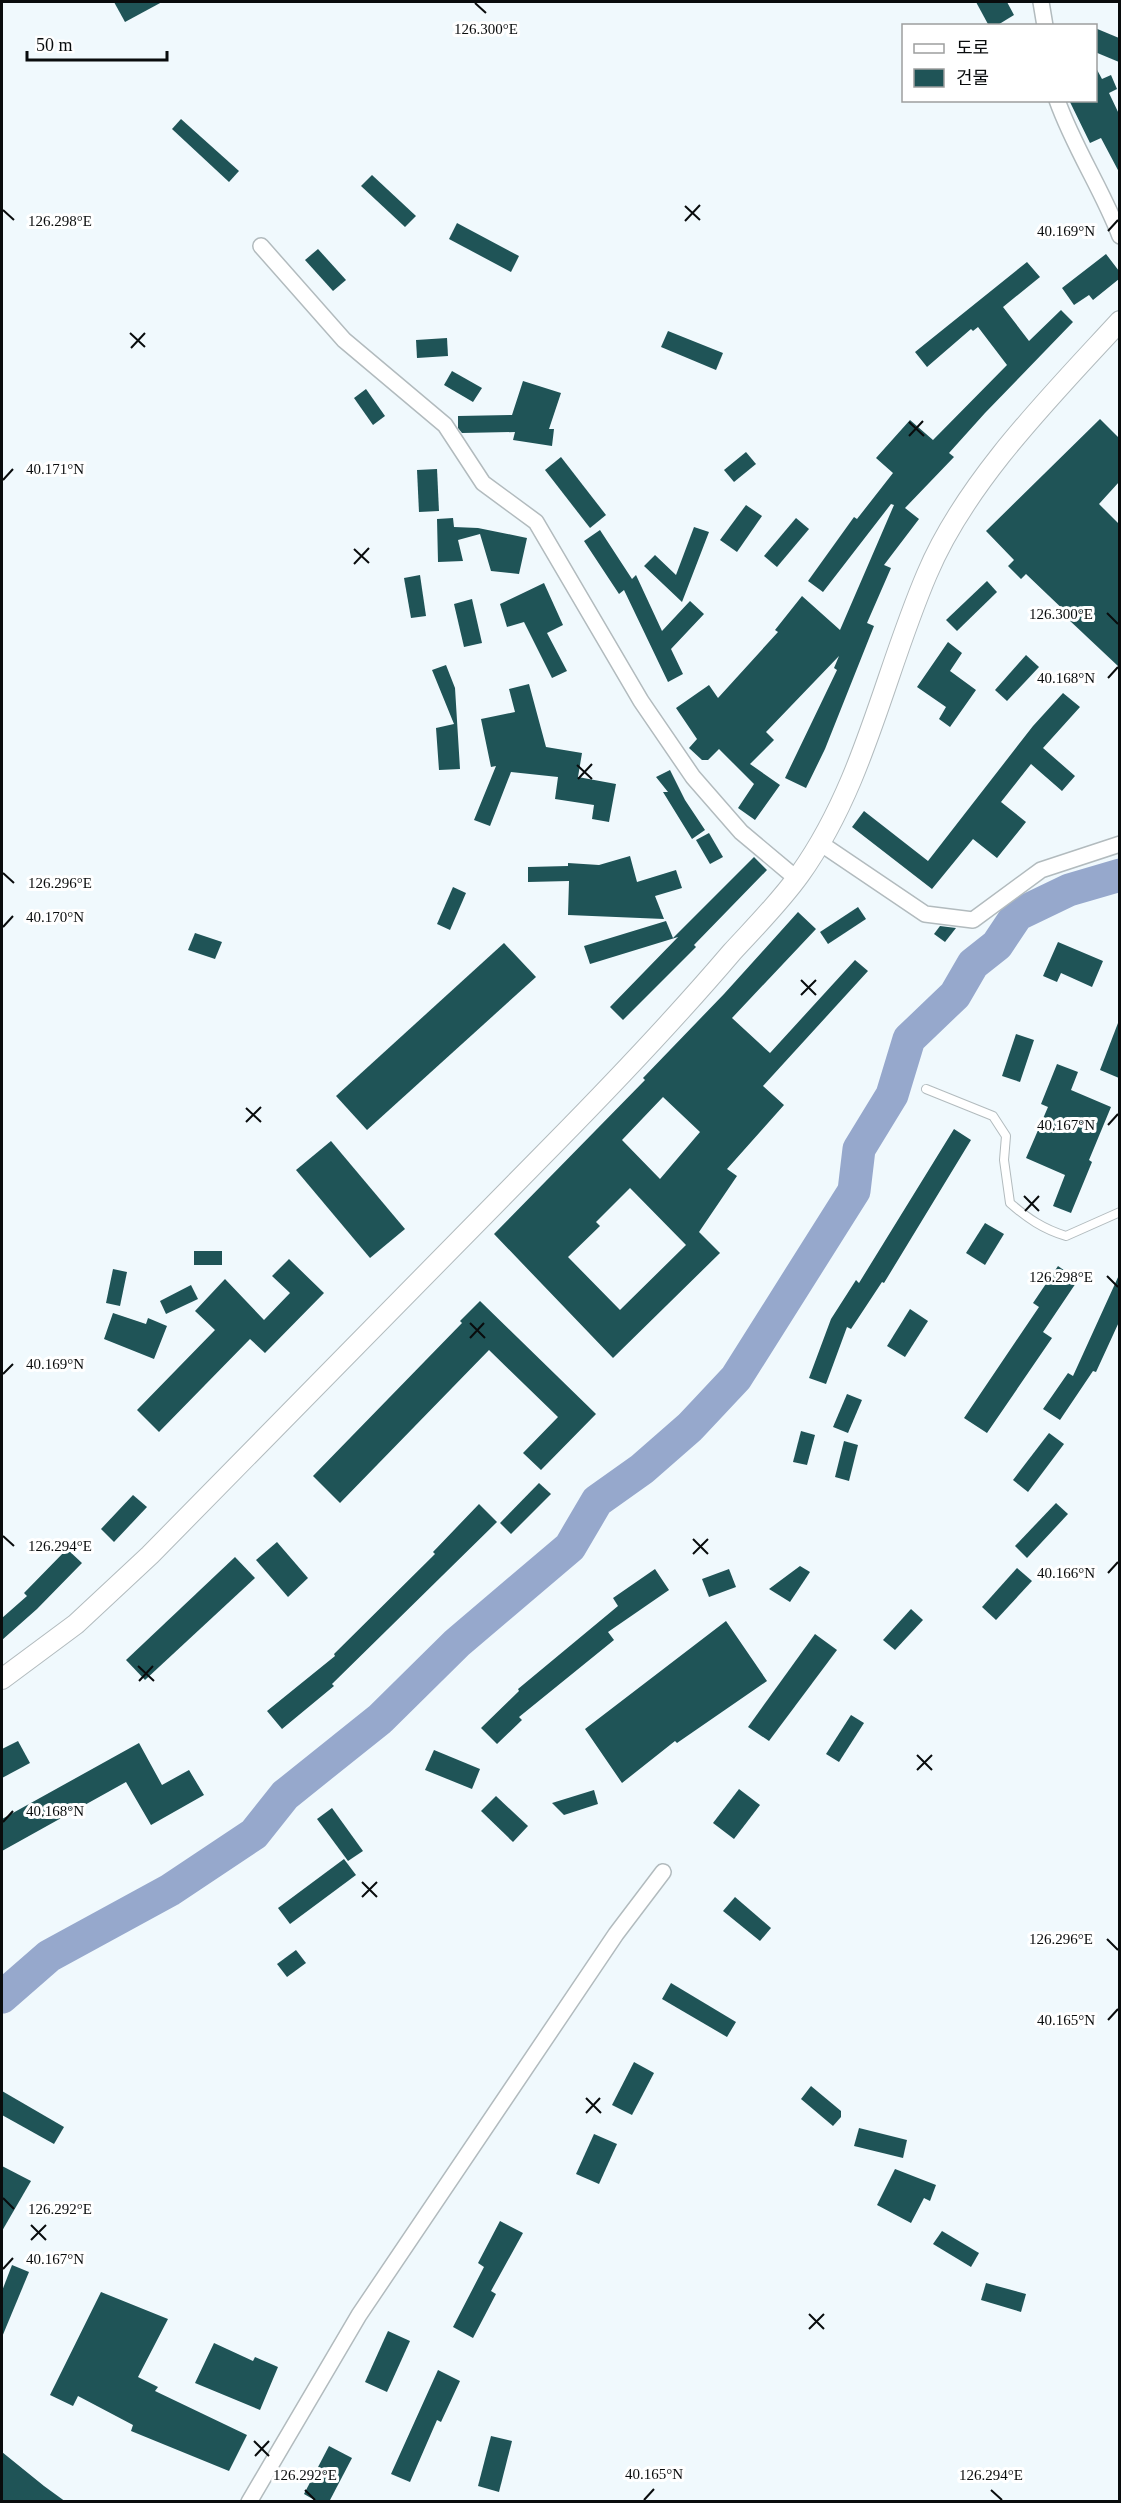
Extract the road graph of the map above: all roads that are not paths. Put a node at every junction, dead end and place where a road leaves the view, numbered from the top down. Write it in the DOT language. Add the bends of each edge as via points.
graph roads {
  1 [pos="1041,2"];
  2 [pos="1045,24"];
  3 [pos="1058,102"];
  4 [pos="1119,236"];
  5 [pos="261,246"];
  6 [pos="1119,321"];
  7 [pos="1119,844"];
  8 [pos="816,848"];
  9 [pos="799,875"];
  10 [pos="926,1089"];
  11 [pos="1119,1212"];
  12 [pos="2,1679"];
  13 [pos="663,1872"];
  14 [pos="249,2502"];
  1 -- 2 [label="street"];
  3 -- 4 [label="street" via="1070,138 1108,205"];
  5 -- 9 [label="street" via="344,340 445,425 483,483 536,522 641,701 693,777 741,832"];
  6 -- 8 [label="street" via="998,461 953,522 920,591 861,759"];
  7 -- 8 [label="street" via="1041,870 973,920 925,914"];
  8 -- 9 [label="street"];
  9 -- 12 [label="street" via="596,1102 150,1555 76,1624"];
  10 -- 11 [label="lane" via="993,1116 1006,1136 1004,1160 1010,1203 1028,1219 1066,1236"];
  13 -- 14 [label="street" via="616,1934 359,2314"];
}
